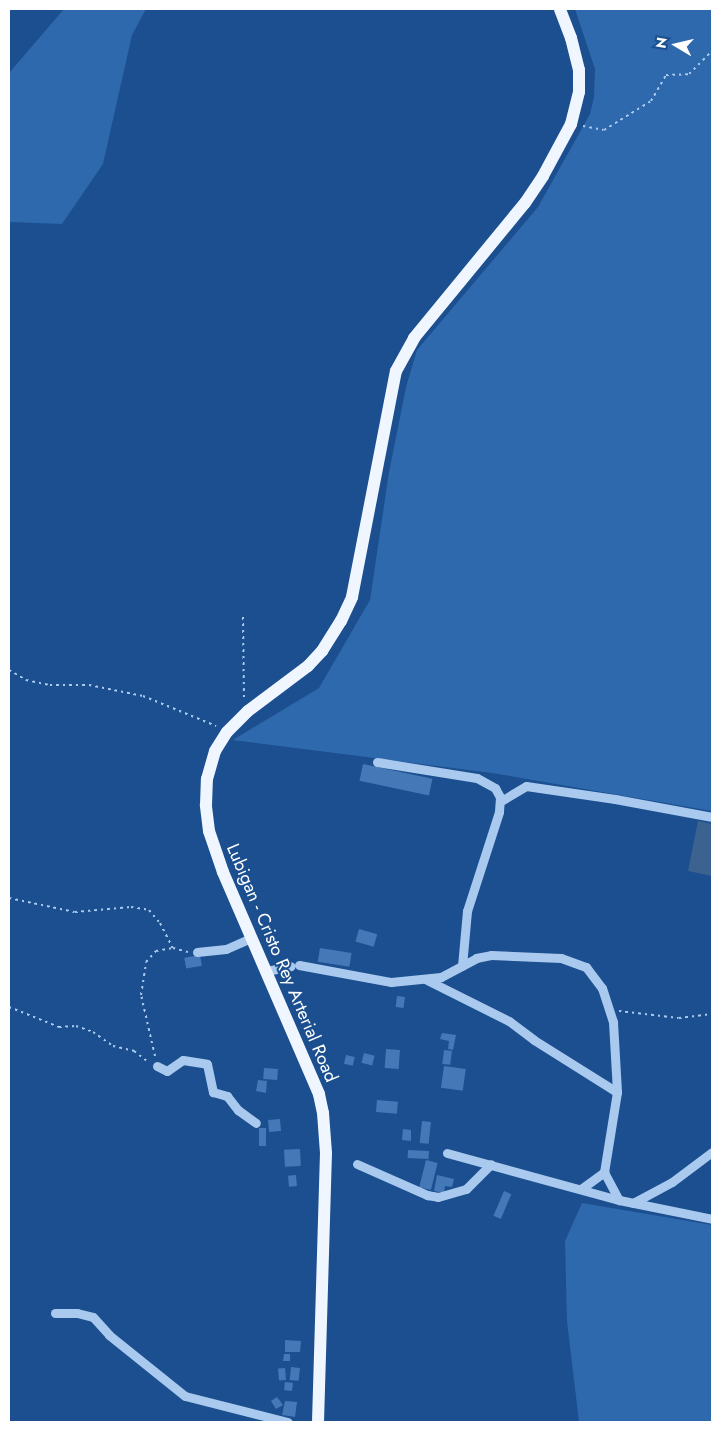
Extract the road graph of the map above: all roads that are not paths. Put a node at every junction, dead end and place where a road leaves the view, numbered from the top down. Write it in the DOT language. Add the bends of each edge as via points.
graph roads {
  1 [pos="560,9"];
  2 [pos="377,762"];
  3 [pos="501,802"];
  4 [pos="712,817"];
  5 [pos="251,938"];
  6 [pos="197,952"];
  7 [pos="462,966"];
  8 [pos="266,972"];
  9 [pos="427,980"];
  10 [pos="158,1066"];
  11 [pos="617,1092"];
  12 [pos="256,1123"];
  13 [pos="447,1152"];
  14 [pos="712,1152"];
  15 [pos="357,1164"];
  16 [pos="491,1164"];
  17 [pos="604,1172"];
  18 [pos="581,1190"];
  19 [pos="619,1200"];
  20 [pos="633,1203"];
  21 [pos="712,1219"];
  22 [pos="55,1313"];
  23 [pos="288,1422"];
  24 [pos="318,1422"];
  1 -- 5 [label="main road, Lubigan - Cristo Rey Arterial Road" via="579,70 579,92 571,124 543,176 524,203 414,338 396,371 352,597 322,651 308,666 244,715 215,750 207,779 209,831"];
  2 -- 3 [label="street" via="477,778 495,788"];
  3 -- 4 [label="street" via="526,786"];
  3 -- 7 [label="street" via="467,911"];
  5 -- 6 [label="street" via="226,949"];
  5 -- 8 [label="main road, Lubigan - Cristo Rey Arterial Road"];
  7 -- 9 [label="street"];
  7 -- 11 [label="street" via="476,958 491,955 561,958 586,967 602,988 610,1010"];
  8 -- 9 [label="street" via="295,966 391,982"];
  8 -- 24 [label="main road, Lubigan - Cristo Rey Arterial Road" via="319,1094 324,1121 326,1154"];
  9 -- 11 [label="street" via="509,1021"];
  10 -- 12 [label="street" via="167,1071 183,1060 207,1064 213,1092 228,1096 238,1110"];
  11 -- 17 [label="street"];
  13 -- 16 [label="street"];
  14 -- 20 [label="street" via="672,1182"];
  15 -- 16 [label="street" via="438,1197 466,1189"];
  16 -- 18 [label="street"];
  17 -- 18 [label="street"];
  17 -- 19 [label="street"];
  18 -- 19 [label="street"];
  19 -- 20 [label="street"];
  20 -- 21 [label="street"];
  22 -- 23 [label="street" via="92,1317 109,1335 185,1396"];
}
